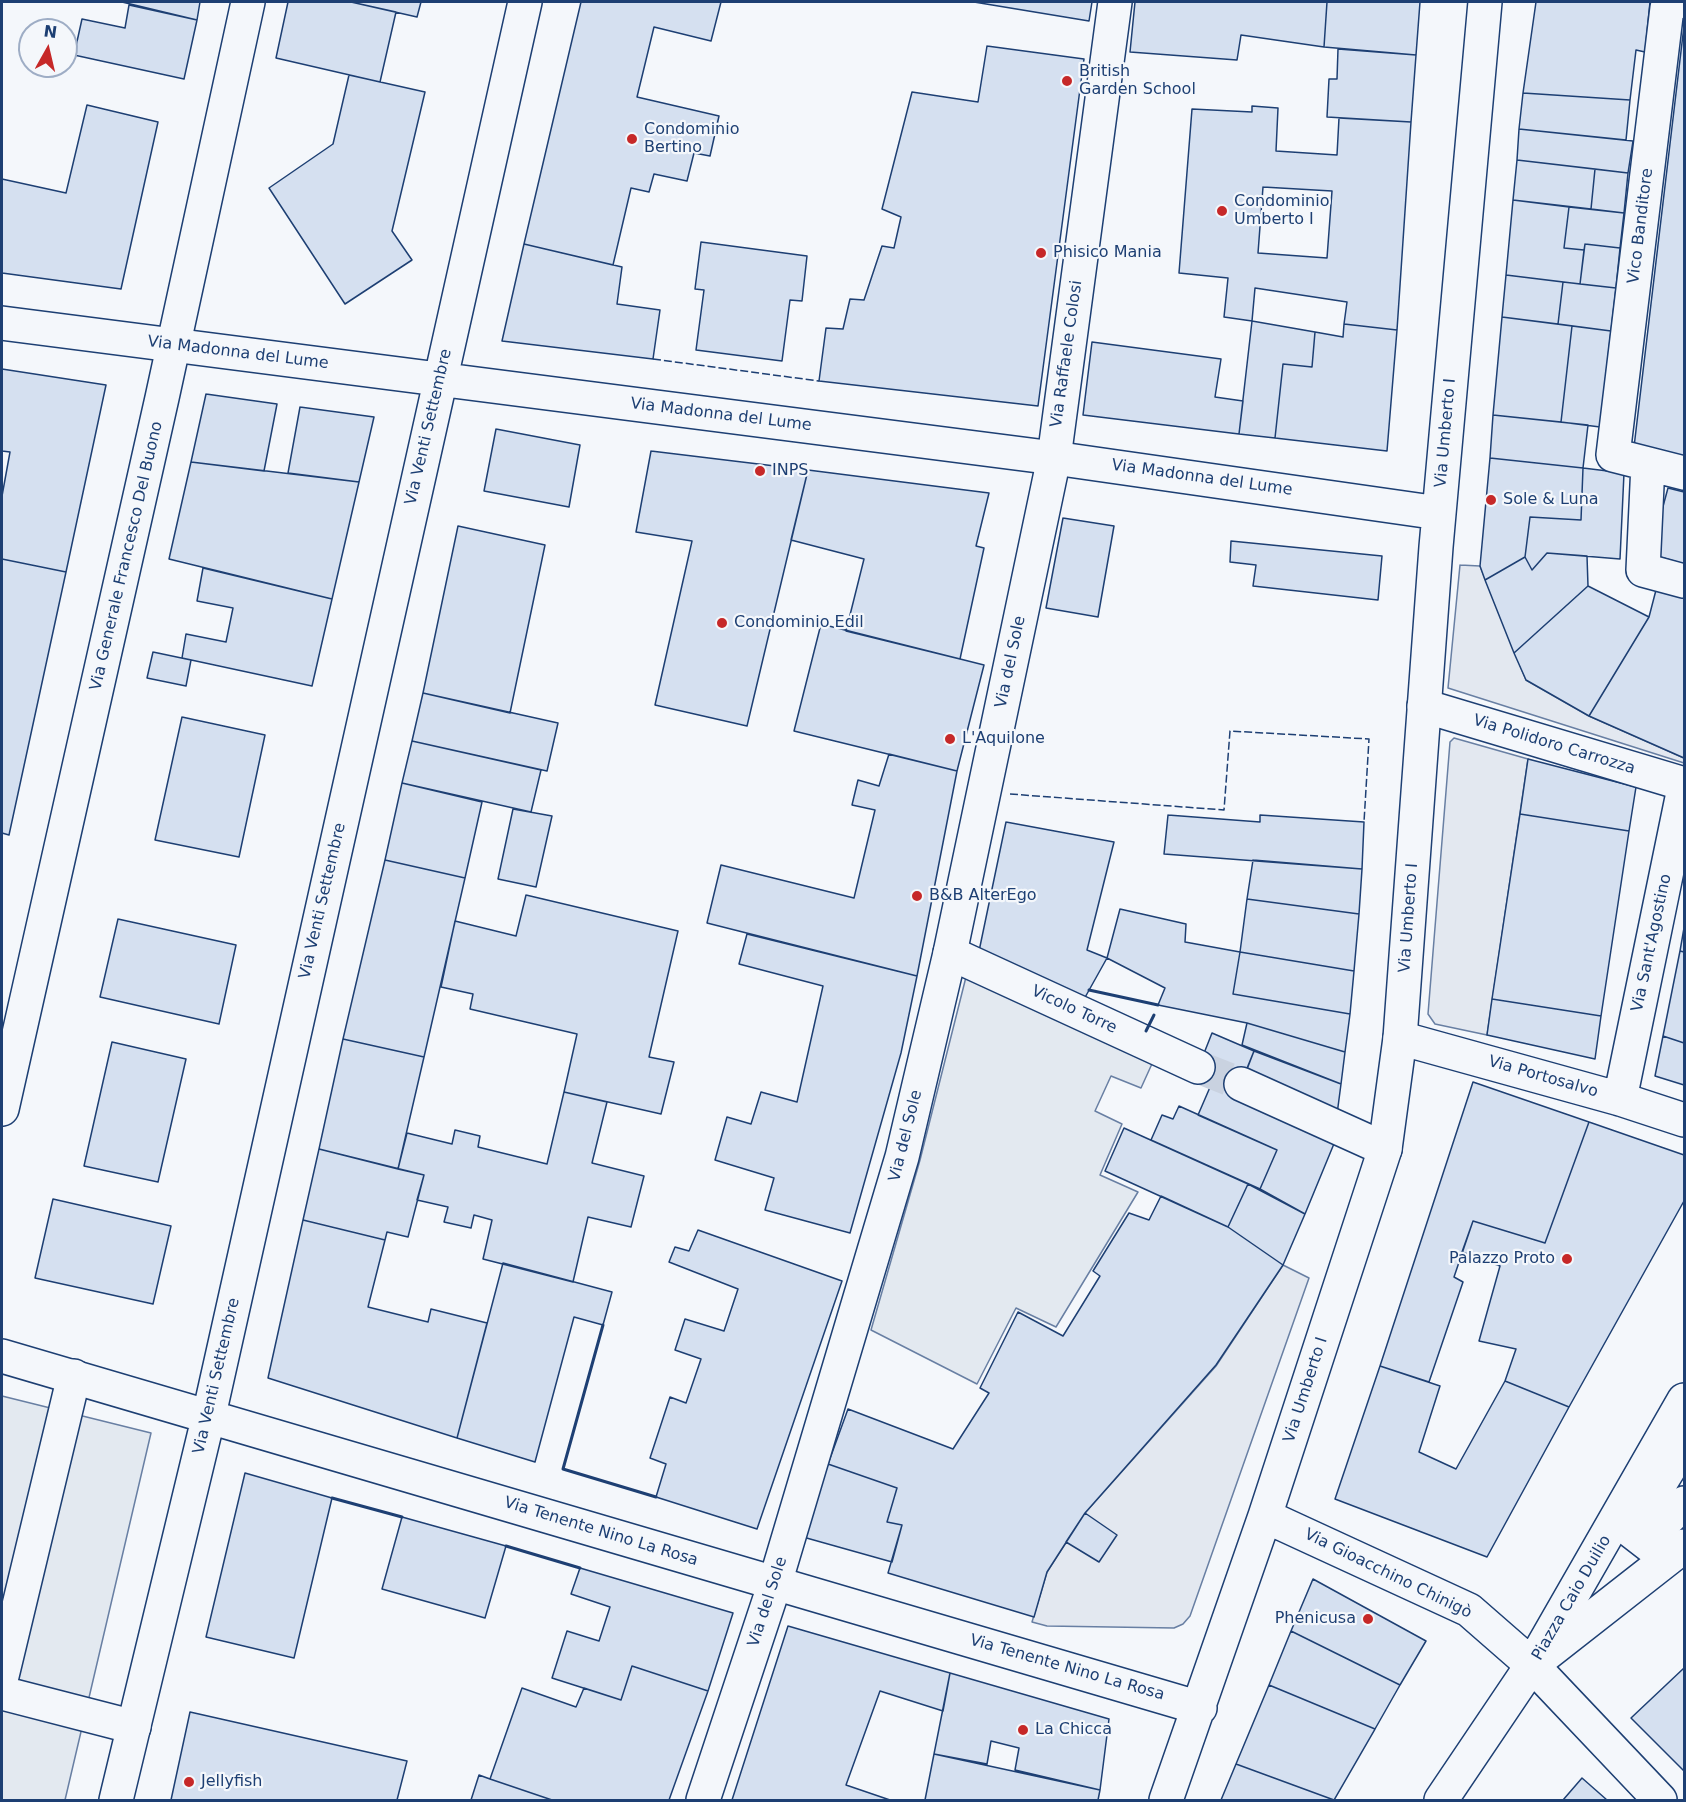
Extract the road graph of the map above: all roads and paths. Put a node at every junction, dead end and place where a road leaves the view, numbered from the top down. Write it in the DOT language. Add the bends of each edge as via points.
graph roads {
  1 [pos="248,2"];
  2 [pos="525,2"];
  3 [pos="1115,2"];
  4 [pos="1485,2"];
  5 [pos="1677,2"];
  6 [pos="2,323"];
  7 [pos="173,345"];
  8 [pos="440,380"];
  9 [pos="1054,458"];
  10 [pos="1648,464"];
  11 [pos="1684,473"];
  12 [pos="1439,513"];
  13 [pos="1684,581"];
  14 [pos="1424,706"];
  15 [pos="1684,786"];
  16 [pos="950,953"];
  17 [pos="1400,1038"];
  18 [pos="1198,1067"];
  19 [pos="1241,1084"];
  20 [pos="1620,1099"];
  21 [pos="2,1109"];
  22 [pos="1684,1120"];
  23 [pos="1385,1149"];
  24 [pos="2,1356"];
  25 [pos="74,1376"];
  26 [pos="1684,1400"];
  27 [pos="209,1415"];
  28 [pos="1684,1444"];
  29 [pos="1684,1503"];
  30 [pos="1624,1506"];
  31 [pos="1265,1516"];
  32 [pos="1678,1550"];
  33 [pos="775,1584"];
  34 [pos="1532,1665"];
  35 [pos="2,1676"];
  36 [pos="2,1693"];
  37 [pos="1200,1708"];
  38 [pos="134,1727"];
  39 [pos="116,1800"];
  40 [pos="703,1800"];
  41 [pos="1166,1800"];
  42 [pos="1441,1800"];
  43 [pos="1660,1800"];
  1 -- 7 [label="street, Via Generale Francesco Del Buono"];
  2 -- 8 [label="street, Via Venti Settembre"];
  3 -- 9 [label="street, Via Raffaele Colosi"];
  4 -- 12 [label="street, Via Umberto I"];
  5 -- 10 [label="street, Vico Banditore" via="1667,8 1613,455"];
  6 -- 7 [label="street, Via Madonna del Lume"];
  7 -- 8 [label="street, Via Madonna del Lume"];
  7 -- 21 [label="street, Via Generale Francesco Del Buono"];
  8 -- 9 [label="street, Via Madonna del Lume"];
  8 -- 27 [label="street, Via Venti Settembre"];
  9 -- 12 [label="street, Via Madonna del Lume"];
  9 -- 16 [label="street, Via del Sole"];
  10 -- 11 [label="street"];
  10 -- 13 [label="street" via="1643,570"];
  12 -- 14 [label="street, Via Umberto I"];
  14 -- 15 [label="street, Via Polidoro Carrozza"];
  14 -- 17 [label="street, Via Umberto I"];
  15 -- 20 [label="street, Via Sant'Agostino"];
  16 -- 18 [label="street, Vicolo Torre"];
  16 -- 33 [label="street, Via del Sole" via="902,1157"];
  17 -- 20 [label="street, Via Portosalvo"];
  17 -- 23 [label="street, Via Umberto I"];
  19 -- 23 [label="street"];
  20 -- 22 [label="street, Via Portosalvo"];
  23 -- 31 [label="street, Via Umberto I"];
  24 -- 25 [label="street, Via Tenente Nino La Rosa"];
  25 -- 27 [label="street, Via Tenente Nino La Rosa"];
  25 -- 35 [label="street"];
  26 -- 30 [label="street, Piazza Caio Duilio"];
  27 -- 33 [label="street, Via Tenente Nino La Rosa"];
  27 -- 38 [label="street, Via Venti Settembre"];
  28 -- 29 [label="street" via="1640,1518 1640,1527 1648,1532 1656,1530"];
  30 -- 32 [label="street, Piazza Caio Duilio" via="1631,1531 1653,1548"];
  30 -- 34 [label="street, Piazza Caio Duilio"];
  31 -- 34 [label="street, Via Gioacchino Chinigò" via="1469,1610"];
  31 -- 37 [label="street, Via Umberto I"];
  32 -- 34 [label="street, Piazza Caio Duilio"];
  33 -- 37 [label="street, Via Tenente Nino La Rosa"];
  33 -- 40 [label="street, Via del Sole"];
  34 -- 42 [label="street"];
  34 -- 43 [label="street, Via Gioacchino Chinigò"];
  36 -- 38 [label="street"];
  37 -- 41 [label="street, Via Umberto I"];
  38 -- 39 [label="street, Via Venti Settembre"];
}
